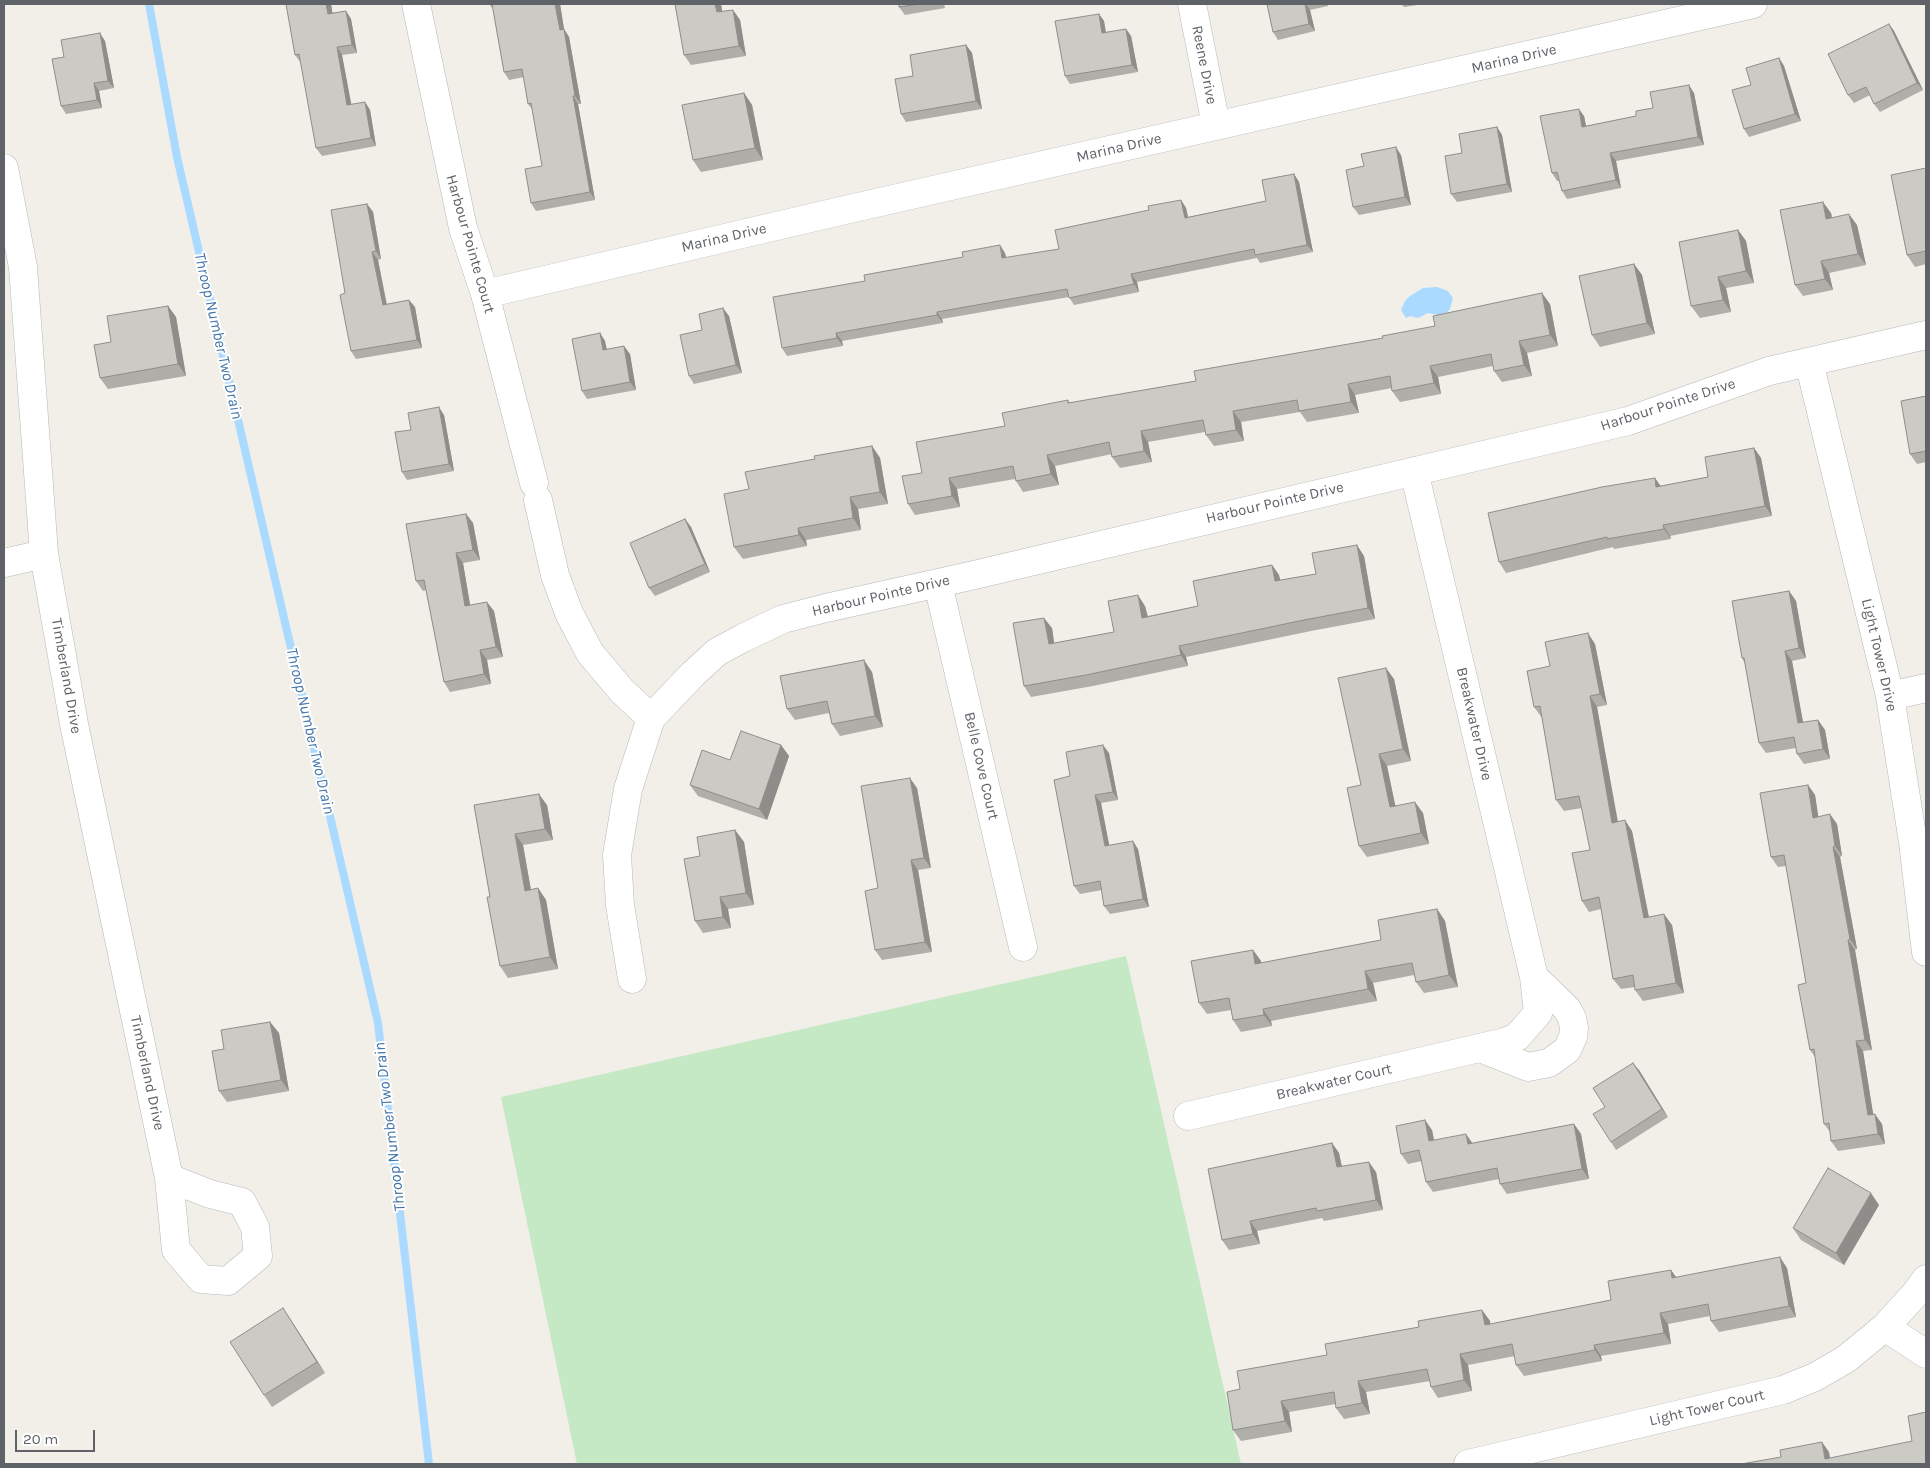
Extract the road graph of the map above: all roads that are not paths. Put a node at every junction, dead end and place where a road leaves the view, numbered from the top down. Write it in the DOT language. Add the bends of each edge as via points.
graph roads {
  1 [pos="416,4"];
  2 [pos="1192,4"];
  3 [pos="1753,4"];
  4 [pos="1216,125"];
  5 [pos="4,168"];
  6 [pos="485,294"];
  7 [pos="1926,335"];
  8 [pos="1810,362"];
  9 [pos="1414,470"];
  10 [pos="44,554"];
  11 [pos="4,563"];
  12 [pos="938,584"];
  13 [pos="1926,688"];
  14 [pos="1890,696"];
  15 [pos="651,718"];
  16 [pos="1022,948"];
  17 [pos="1926,952"];
  18 [pos="1534,977"];
  19 [pos="632,979"];
  20 [pos="1480,1048"];
  21 [pos="1188,1116"];
  22 [pos="169,1178"];
  23 [pos="1921,1286"];
  24 [pos="1885,1327"];
  25 [pos="1926,1354"];
  26 [pos="1468,1464"];
  1 -- 6 [label="street, Harbour Pointe Court" via="463,228"];
  2 -- 4 [label="street, Reene Drive"];
  3 -- 4 [label="street, Marina Drive"];
  4 -- 6 [label="street, Marina Drive"];
  5 -- 10 [label="street, Timberland Drive" via="23,267"];
  6 -- 15 [label="street, Harbour Pointe Court" via="555,576 569,613 590,653 622,691"];
  7 -- 8 [label="street, Harbour Pointe Drive"];
  8 -- 9 [label="street, Harbour Pointe Drive" via="1769,371 1628,420"];
  8 -- 14 [label="street, Light Tower Drive"];
  9 -- 12 [label="street, Harbour Pointe Drive"];
  9 -- 18 [label="street, Breakwater Drive"];
  10 -- 11 [label="street"];
  10 -- 22 [label="street, Timberland Drive" via="74,724"];
  12 -- 15 [label="street, Harbour Pointe Drive" via="826,608 783,620 751,634 716,652"];
  12 -- 16 [label="street, Belle Cove Court"];
  13 -- 14 [label="street"];
  14 -- 17 [label="street, Light Tower Drive"];
  15 -- 19 [label="street" via="628,789 617,855 620,905"];
  18 -- 20 [label="street, Breakwater Court" via="1538,1013 1517,1037"];
  18 -- 20 [label="street" via="1572,1018 1573,1037 1567,1050 1548,1064 1528,1067"];
  20 -- 21 [label="street, Breakwater Court"];
  23 -- 24 [label="street, Light Tower Court"];
  24 -- 25 [label="street"];
  24 -- 26 [label="street, Light Tower Court" via="1846,1359 1783,1390"];
}
